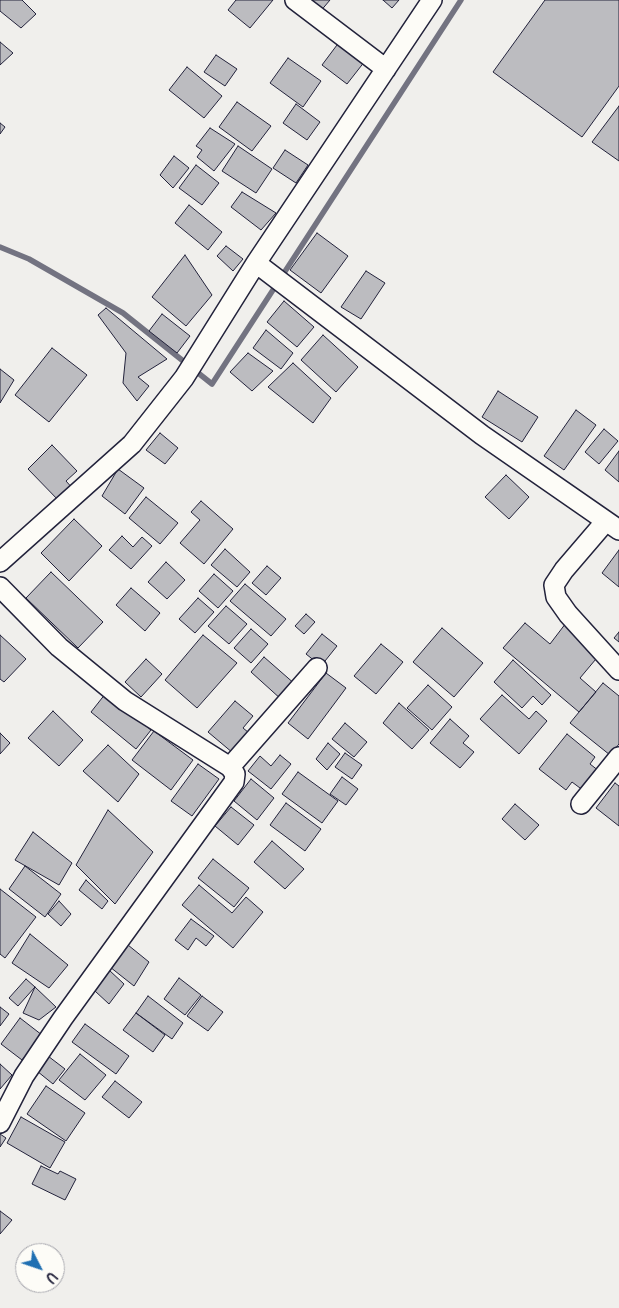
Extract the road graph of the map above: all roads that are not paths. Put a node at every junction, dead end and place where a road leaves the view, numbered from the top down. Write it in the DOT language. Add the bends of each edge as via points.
graph roads {
  1 [pos="295,0"];
  2 [pos="432,0"];
  3 [pos="386,69"];
  4 [pos="269,272"];
  5 [pos="613,526"];
  6 [pos="0,562"];
  7 [pos="0,587"];
  8 [pos="317,668"];
  9 [pos="619,670"];
  10 [pos="619,757"];
  11 [pos="230,767"];
  12 [pos="581,804"];
  13 [pos="0,1123"];
  1 -- 3 [label="street"];
  2 -- 3 [label="street"];
  3 -- 4 [label="street"];
  4 -- 5 [label="street" via="482,435"];
  4 -- 6 [label="street" via="197,358 132,444"];
  5 -- 9 [label="street" via="564,570 554,585 556,597 568,614"];
  7 -- 11 [label="street" via="59,647 125,701"];
  8 -- 11 [label="street"];
  10 -- 12 [label="street"];
  11 -- 13 [label="street" via="235,774 234,782 62,1018 24,1076"];
}
